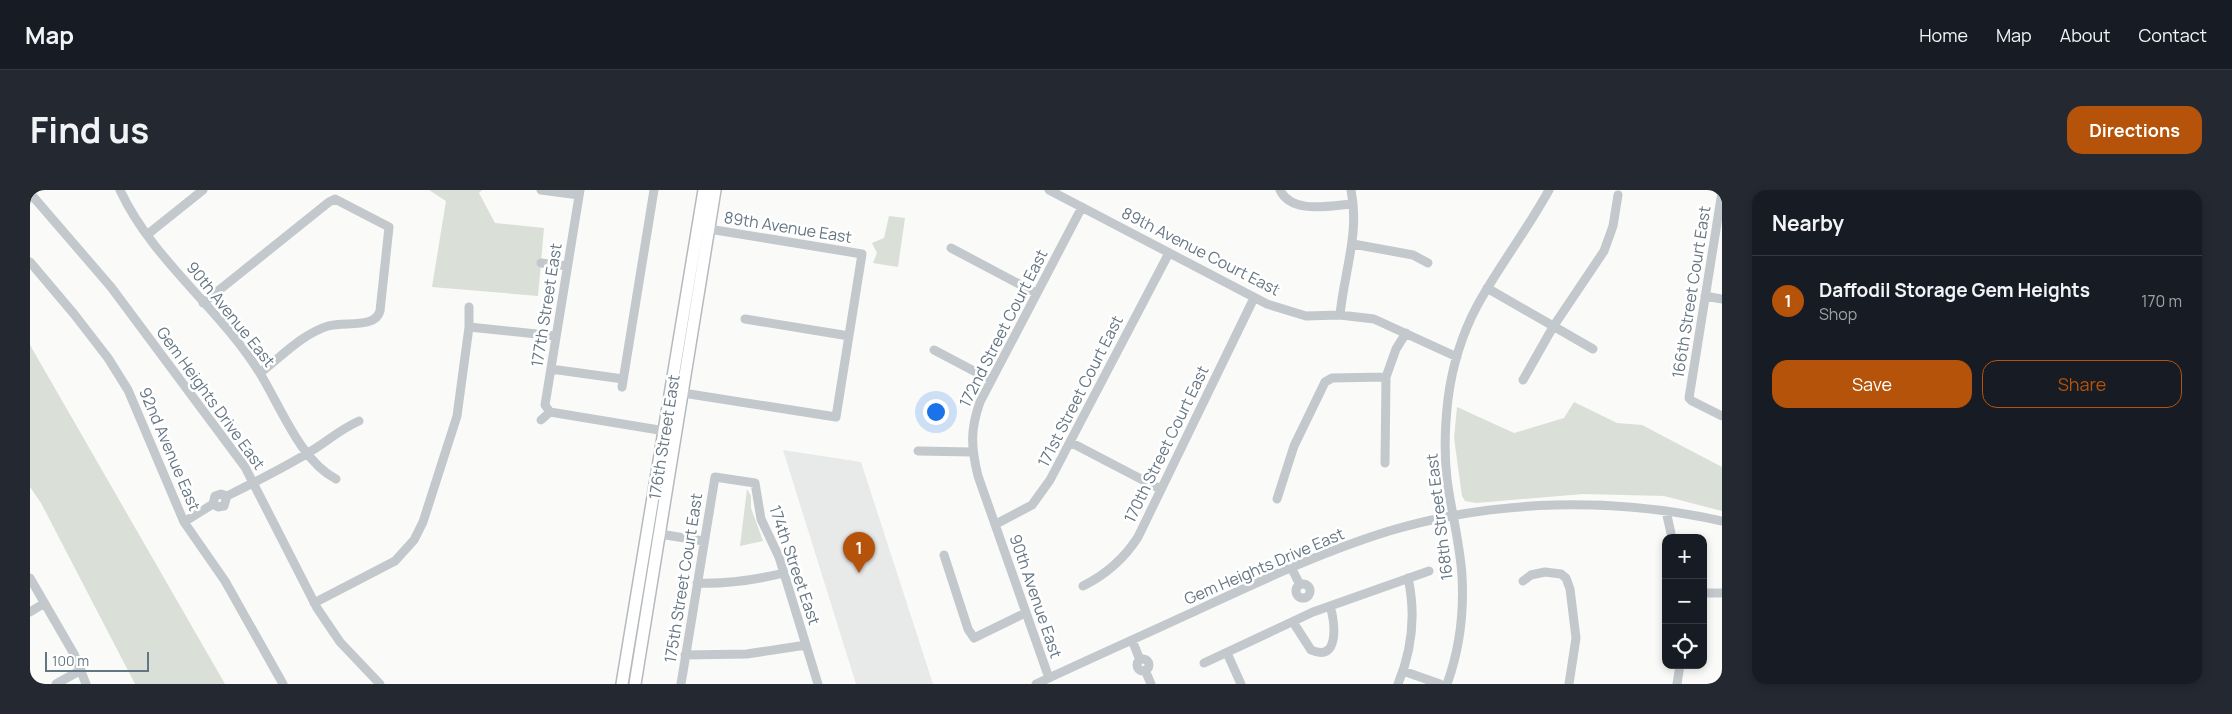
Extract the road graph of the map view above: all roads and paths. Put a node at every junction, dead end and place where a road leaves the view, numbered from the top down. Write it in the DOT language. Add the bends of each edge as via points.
graph roads {
  1 [pos="120,190"];
  2 [pos="203,190"];
  3 [pos="541,190"];
  4 [pos="654,190"];
  5 [pos="704,190"];
  6 [pos="710,190"];
  7 [pos="715,190"];
  8 [pos="1049,190"];
  9 [pos="1280,190"];
  10 [pos="1351,190"];
  11 [pos="1549,190"];
  12 [pos="30,193"];
  13 [pos="579,193"];
  14 [pos="1618,195"];
  15 [pos="1722,195"];
  16 [pos="1353,204"];
  17 [pos="1082,207"];
  18 [pos="709,227"];
  19 [pos="148,234"];
  20 [pos="1353,244"];
  21 [pos="951,248"];
  22 [pos="1170,253"];
  23 [pos="30,262"];
  24 [pos="541,263"];
  25 [pos="1428,263"];
  26 [pos="567,266"];
  27 [pos="689,282"];
  28 [pos="1487,288"];
  29 [pos="1036,293"];
  30 [pos="1705,296"];
  31 [pos="1254,298"];
  32 [pos="1722,299"];
  33 [pos="202,303"];
  34 [pos="469,307"];
  35 [pos="1340,315"];
  36 [pos="745,319"];
  37 [pos="469,326"];
  38 [pos="1553,327"];
  39 [pos="1406,333"];
  40 [pos="556,336"];
  41 [pos="848,336"];
  42 [pos="1593,348"];
  43 [pos="934,350"];
  44 [pos="1457,357"];
  45 [pos="551,369"];
  46 [pos="260,373"];
  47 [pos="1386,377"];
  48 [pos="991,380"];
  49 [pos="1523,380"];
  50 [pos="683,393"];
  51 [pos="550,412"];
  52 [pos="1722,416"];
  53 [pos="541,420"];
  54 [pos="359,421"];
  55 [pos="665,431"];
  56 [pos="1070,442"];
  57 [pos="918,450"];
  58 [pos="972,452"];
  59 [pos="307,453"];
  60 [pos="1384,463"];
  61 [pos="715,477"];
  62 [pos="336,479"];
  63 [pos="254,483"];
  64 [pos="1160,489"];
  65 [pos="1277,499"];
  66 [pos="665,504"];
  67 [pos="1666,511"];
  68 [pos="1453,516"];
  69 [pos="1722,521"];
  70 [pos="184,522"];
  71 [pos="996,524"];
  72 [pos="660,534"];
  73 [pos="1671,534"];
  74 [pos="703,541"];
  75 [pos="944,555"];
  76 [pos="1292,567"];
  77 [pos="1429,571"];
  78 [pos="784,573"];
  79 [pos="30,578"];
  80 [pos="1408,578"];
  81 [pos="1523,581"];
  82 [pos="697,582"];
  83 [pos="1083,586"];
  84 [pos="1707,593"];
  85 [pos="1722,593"];
  86 [pos="314,602"];
  87 [pos="43,604"];
  88 [pos="1330,606"];
  89 [pos="30,612"];
  90 [pos="1313,612"];
  91 [pos="1025,613"];
  92 [pos="1293,622"];
  93 [pos="1132,640"];
  94 [pos="806,645"];
  95 [pos="1227,653"];
  96 [pos="685,655"];
  97 [pos="1204,663"];
  98 [pos="1679,669"];
  99 [pos="81,670"];
  100 [pos="1403,672"];
  101 [pos="1048,678"];
  102 [pos="56,684"];
  103 [pos="86,684"];
  104 [pos="283,684"];
  105 [pos="380,684"];
  106 [pos="622,684"];
  107 [pos="635,684"];
  108 [pos="681,684"];
  109 [pos="818,684"];
  110 [pos="1036,684"];
  111 [pos="1151,684"];
  112 [pos="1241,684"];
  113 [pos="1398,684"];
  114 [pos="1440,684"];
  115 [pos="1447,684"];
  116 [pos="1569,684"];
  117 [pos="1677,684"];
  1 -- 19 [label="street, 90th Avenue East" via="131,212"];
  2 -- 19 [label="street"];
  3 -- 13 [label="street"];
  4 -- 45 [label="street" via="622,383"];
  5 -- 27 [label="main road, 176th Street East"];
  6 -- 18 [label="main road"];
  7 -- 18 [label="main road, 176th Street East"];
  8 -- 17 [label="street, 89th Avenue Court East"];
  9 -- 16 [label="street" via="1296,205"];
  10 -- 16 [label="street"];
  11 -- 28 [label="street, 168th Street East"];
  12 -- 63 [label="street, Gem Heights Drive East" via="111,287"];
  13 -- 26 [label="street, 177th Street East"];
  14 -- 38 [label="street" via="1604,251"];
  15 -- 30 [label="street, 166th Street Court East"];
  16 -- 20 [label="street"];
  17 -- 22 [label="street, 89th Avenue Court East"];
  17 -- 29 [label="street, 172nd Street Court East"];
  18 -- 41 [label="street, 89th Avenue East" via="862,254"];
  18 -- 50 [label="main road, 176th Street East"];
  19 -- 33 [label="street, 90th Avenue East"];
  20 -- 25 [label="street" via="1413,255"];
  20 -- 35 [label="street"];
  21 -- 29 [label="street"];
  22 -- 31 [label="street, 89th Avenue Court East"];
  22 -- 56 [label="street, 171st Street Court East"];
  23 -- 70 [label="street, 92nd Avenue East" via="108,358 128,390"];
  24 -- 26 [label="street"];
  26 -- 40 [label="street, 177th Street East"];
  27 -- 50 [label="main road" via="689,317 678,388"];
  27 -- 55 [label="main road, 176th Street East"];
  28 -- 38 [label="street"];
  28 -- 44 [label="street, 168th Street East"];
  29 -- 48 [label="street, 172nd Street Court East"];
  30 -- 32 [label="street"];
  30 -- 52 [label="street, 166th Street Court East" via="1689,398"];
  31 -- 35 [label="street, 89th Avenue Court East" via="1297,314"];
  31 -- 64 [label="street, 170th Street Court East"];
  33 -- 46 [label="street, 90th Avenue East"];
  33 -- 46 [label="street" via="335,199 389,227 380,311 376,320 342,323 315,331"];
  34 -- 37 [label="street"];
  35 -- 39 [label="street, 89th Avenue Court East" via="1374,319"];
  36 -- 41 [label="street"];
  37 -- 40 [label="street"];
  37 -- 86 [label="street" via="457,416 420,530 405,551 390,564"];
  38 -- 42 [label="street"];
  38 -- 49 [label="street"];
  39 -- 44 [label="street, 89th Avenue Court East"];
  39 -- 47 [label="street" via="1396,348"];
  40 -- 45 [label="street, 177th Street East"];
  41 -- 50 [label="street" via="836,417"];
  43 -- 48 [label="street"];
  44 -- 68 [label="street, 168th Street East" via="1446,425"];
  45 -- 51 [label="street, 177th Street East" via="545,405"];
  46 -- 59 [label="street, 90th Avenue East"];
  47 -- 60 [label="street"];
  47 -- 65 [label="street" via="1332,378 1325,382 1294,446"];
  48 -- 58 [label="street, 172nd Street Court East" via="975,416"];
  50 -- 66 [label="main road, 176th Street East"];
  51 -- 53 [label="street"];
  51 -- 55 [label="street"];
  54 -- 59 [label="street"];
  55 -- 66 [label="main road" via="670,436 663,482"];
  55 -- 106 [label="main road, 176th Street East"];
  56 -- 64 [label="street"];
  56 -- 71 [label="street, 171st Street Court East" via="1036,500"];
  57 -- 58 [label="street"];
  58 -- 71 [label="street, 172nd Street Court East"];
  59 -- 62 [label="street, 90th Avenue East" via="320,469"];
  59 -- 63 [label="street"];
  61 -- 74 [label="street, 175th Street Court East"];
  61 -- 78 [label="street, 174th Street East" via="755,483 761,519"];
  63 -- 70 [label="street" via="227,496 215,496 214,504"];
  63 -- 86 [label="street, Gem Heights Drive East"];
  64 -- 83 [label="street, 170th Street Court East" via="1132,546 1110,570"];
  66 -- 72 [label="main road, 176th Street East"];
  67 -- 68 [label="street, Gem Heights Drive East" via="1629,506 1555,505"];
  67 -- 69 [label="street, Gem Heights Drive East"];
  67 -- 73 [label="street"];
  68 -- 76 [label="street, Gem Heights Drive East" via="1388,531"];
  68 -- 115 [label="street, 168th Street East" via="1460,554 1462,606"];
  70 -- 104 [label="street, 92nd Avenue East" via="225,581"];
  71 -- 91 [label="street, 90th Avenue East"];
  72 -- 74 [label="street"];
  72 -- 107 [label="main road, 176th Street East"];
  74 -- 82 [label="street, 175th Street Court East"];
  75 -- 91 [label="street" via="968,629 974,638"];
  76 -- 90 [label="street" via="1300,584 1296,594 1306,598"];
  76 -- 93 [label="street, Gem Heights Drive East"];
  77 -- 80 [label="street"];
  78 -- 82 [label="street" via="749,581"];
  78 -- 94 [label="street, 174th Street East"];
  79 -- 87 [label="street"];
  80 -- 88 [label="street"];
  80 -- 100 [label="street" via="1413,599 1413,626"];
  81 -- 116 [label="street" via="1531,575 1545,572 1566,578 1576,638"];
  82 -- 96 [label="street, 175th Street Court East"];
  84 -- 85 [label="street"];
  86 -- 105 [label="street, Gem Heights Drive East" via="340,642"];
  87 -- 89 [label="street"];
  87 -- 99 [label="street"];
  88 -- 90 [label="street"];
  88 -- 92 [label="street" via="1334,640 1326,651 1311,650"];
  90 -- 92 [label="street"];
  91 -- 101 [label="street, 90th Avenue East"];
  92 -- 95 [label="street"];
  93 -- 101 [label="street, Gem Heights Drive East"];
  93 -- 111 [label="street" via="1140,660 1137,668 1145,670"];
  94 -- 96 [label="street" via="747,654"];
  94 -- 109 [label="street, 174th Street East"];
  95 -- 97 [label="street"];
  95 -- 112 [label="street"];
  96 -- 108 [label="street, 175th Street Court East"];
  98 -- 117 [label="street"];
  99 -- 102 [label="street"];
  99 -- 103 [label="street"];
  100 -- 113 [label="street"];
  100 -- 114 [label="street"];
  101 -- 110 [label="street, Gem Heights Drive East"];
}
